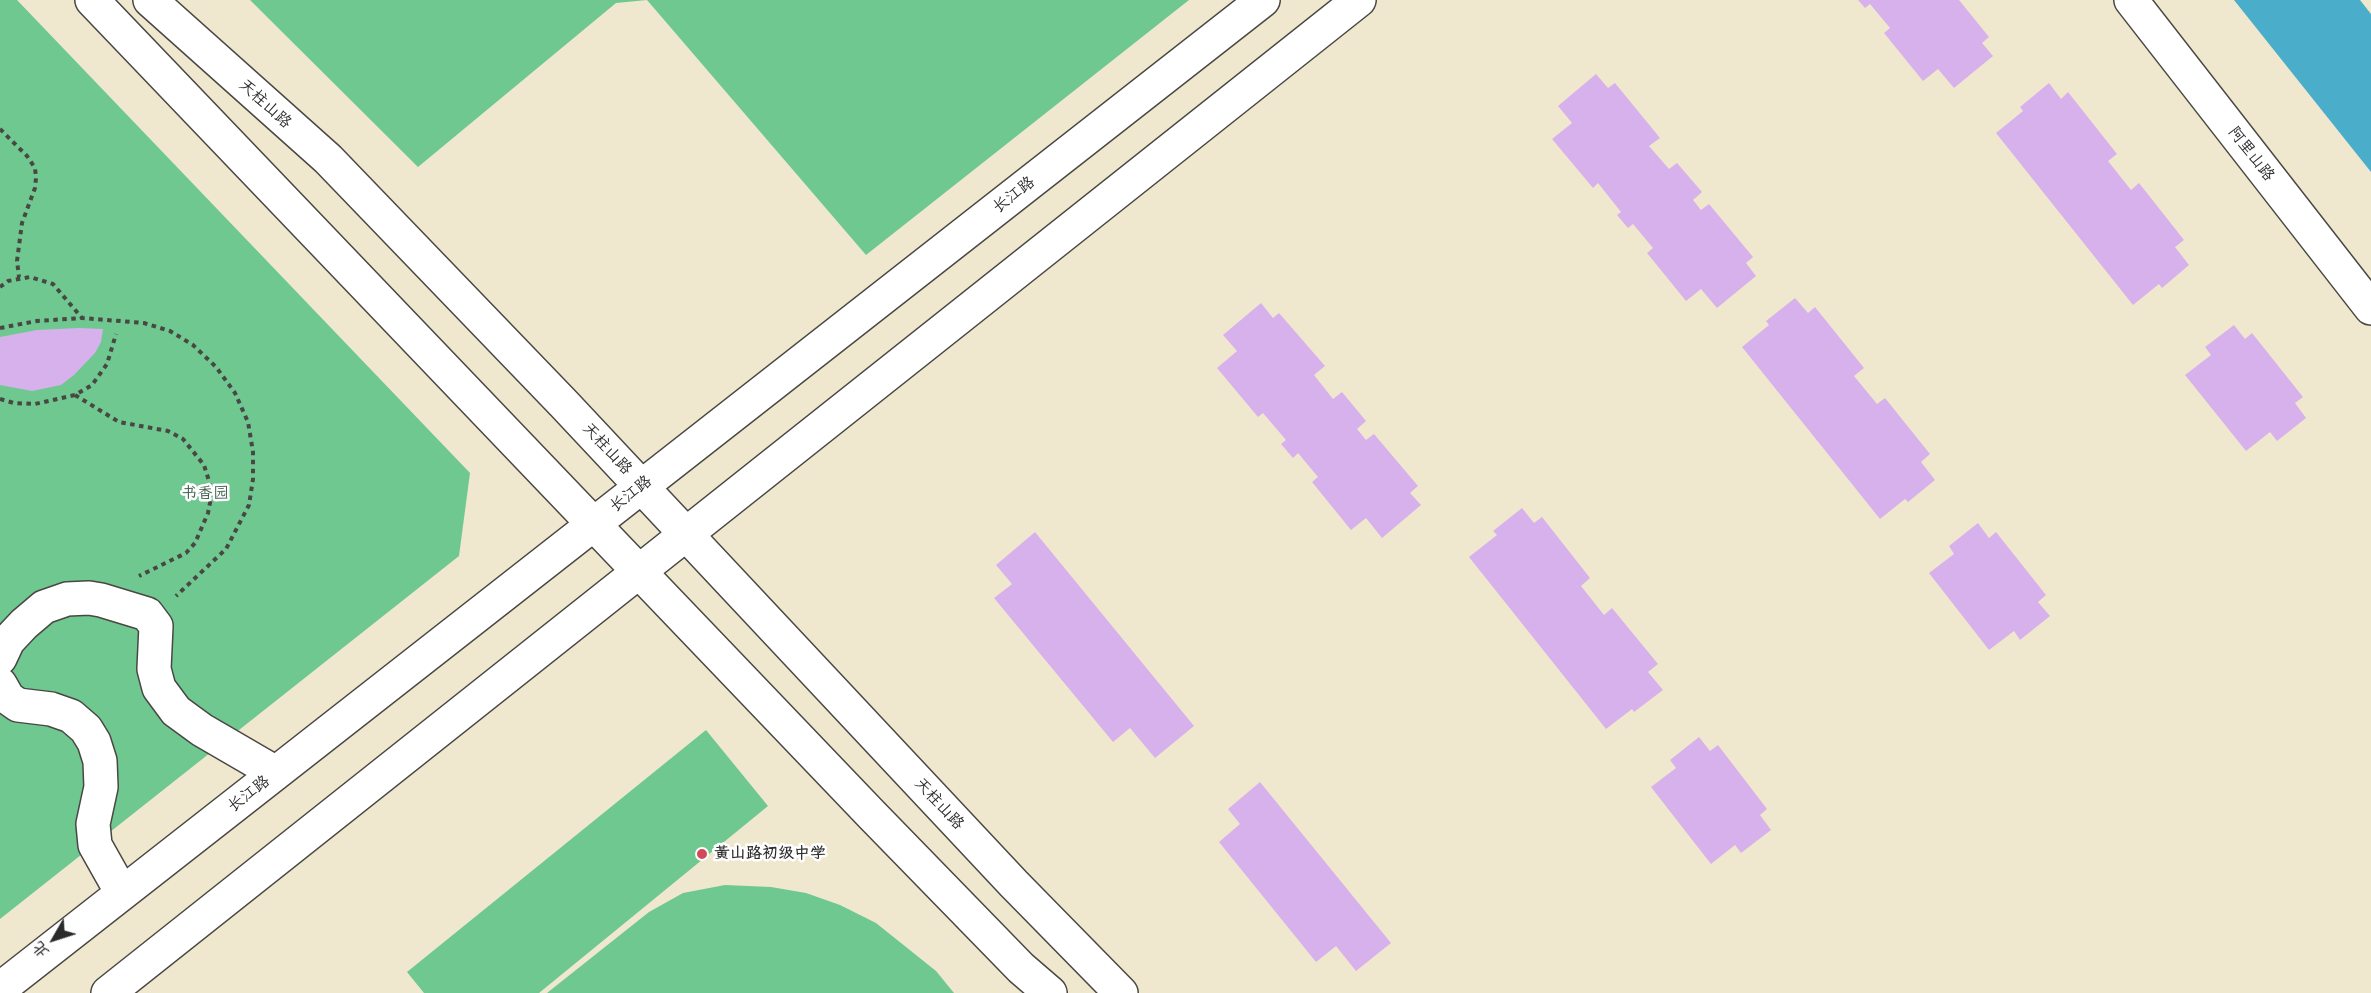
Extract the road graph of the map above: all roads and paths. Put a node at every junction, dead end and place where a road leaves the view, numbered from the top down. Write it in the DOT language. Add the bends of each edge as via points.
graph roads {
  1 [pos="92,0"];
  2 [pos="150,0"];
  3 [pos="1263,0"];
  4 [pos="1359,0"];
  5 [pos="2131,0"];
  6 [pos="0,129"];
  7 [pos="19,278"];
  8 [pos="0,288"];
  9 [pos="2371,308"];
  10 [pos="82,318"];
  11 [pos="0,328"];
  12 [pos="116,334"];
  13 [pos="75,395"];
  14 [pos="0,399"];
  15 [pos="641,486"];
  16 [pos="593,524"];
  17 [pos="686,534"];
  18 [pos="639,572"];
  19 [pos="101,600"];
  20 [pos="151,618"];
  21 [pos="0,658"];
  22 [pos="0,684"];
  23 [pos="276,773"];
  24 [pos="122,893"];
  25 [pos="0,989"];
  26 [pos="108,993"];
  27 [pos="1050,993"];
  28 [pos="1121,993"];
  1 -- 16 [label="street"];
  2 -- 15 [label="street, 天柱山路" via="328,159"];
  3 -- 15 [label="street, 长江路"];
  4 -- 17 [label="street"];
  5 -- 9 [label="street, 阿里山路"];
  6 -- 7 [label="path" via="35,168 35,188 22,223"];
  7 -- 8 [label="path"];
  7 -- 10 [label="path" via="30,276 53,284"];
  10 -- 11 [label="path"];
  10 -- 20 [label="path" via="144,323 170,331 193,345 235,393 248,422 253,479 249,505 238,529 226,549"];
  12 -- 13 [label="path" via="107,364 92,386"];
  13 -- 14 [label="path" via="35,404"];
  13 -- 19 [label="path" via="119,422 168,430 183,439 204,465 209,481 208,513 195,543 186,553 127,582"];
  15 -- 16 [label="street, 长江路"];
  15 -- 17 [label="street, 天柱山路"];
  16 -- 18 [label="street"];
  16 -- 23 [label="street, 长江路"];
  17 -- 18 [label="street"];
  17 -- 28 [label="street, 天柱山路" via="1014,885"];
  18 -- 26 [label="street"];
  18 -- 27 [label="street" via="897,841"];
  19 -- 20 [label="street"];
  19 -- 21 [label="street" via="67,599 44,607 8,641"];
  20 -- 23 [label="street" via="156,626 154,669 159,687 176,711"];
  22 -- 24 [label="street" via="8,698 18,705 71,716 94,742 100,761 101,787 93,824 95,845"];
  23 -- 24 [label="street, 长江路"];
  24 -- 25 [label="street, 长江路"];
}
